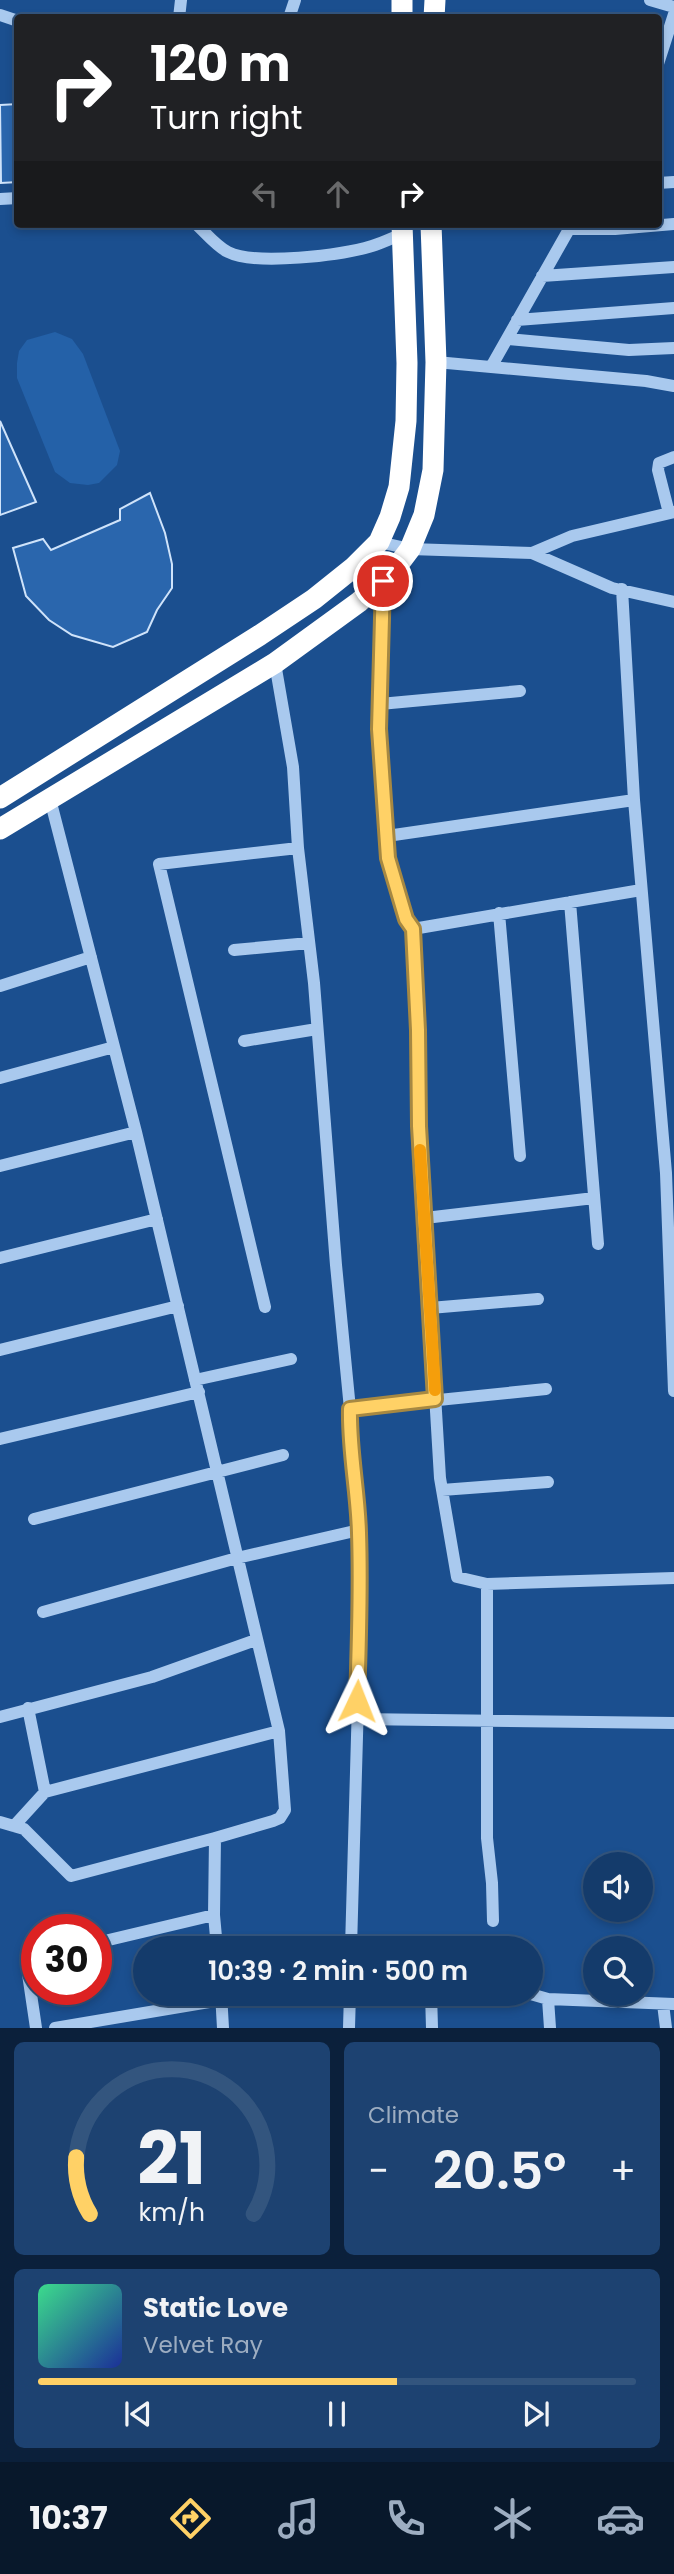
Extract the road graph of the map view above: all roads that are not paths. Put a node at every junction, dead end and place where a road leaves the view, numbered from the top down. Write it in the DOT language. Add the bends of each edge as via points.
graph roads {
  1 [pos="650,0"];
  2 [pos="674,7"];
  3 [pos="674,15"];
  4 [pos="672,29"];
  5 [pos="662,54"];
  6 [pos="201,228"];
  7 [pos="431,228"];
  8 [pos="569,228"];
  9 [pos="592,228"];
  10 [pos="627,228"];
  11 [pos="402,229"];
  12 [pos="674,267"];
  13 [pos="542,276"];
  14 [pos="674,308"];
  15 [pos="517,320"];
  16 [pos="507,339"];
  17 [pos="674,348"];
  18 [pos="436,362"];
  19 [pos="491,367"];
  20 [pos="674,386"];
  21 [pos="674,457"];
  22 [pos="671,513"];
  23 [pos="379,542"];
  24 [pos="410,549"];
  25 [pos="532,553"];
  26 [pos="383,581"];
  27 [pos="622,589"];
  28 [pos="674,602"];
  29 [pos="275,663"];
  30 [pos="520,691"];
  31 [pos="380,704"];
  32 [pos="0,798"];
  33 [pos="50,799"];
  34 [pos="634,800"];
  35 [pos="0,830"];
  36 [pos="387,836"];
  37 [pos="298,848"];
  38 [pos="641,890"];
  39 [pos="569,902"];
  40 [pos="499,913"];
  41 [pos="413,929"];
  42 [pos="309,943"];
  43 [pos="234,950"];
  44 [pos="91,957"];
  45 [pos="0,986"];
  46 [pos="317,1030"];
  47 [pos="244,1041"];
  48 [pos="114,1047"];
  49 [pos="0,1078"];
  50 [pos="136,1132"];
  51 [pos="520,1156"];
  52 [pos="0,1166"];
  53 [pos="594,1198"];
  54 [pos="425,1218"];
  55 [pos="157,1219"];
  56 [pos="598,1244"];
  57 [pos="0,1258"];
  58 [pos="538,1299"];
  59 [pos="178,1306"];
  60 [pos="265,1307"];
  61 [pos="430,1308"];
  62 [pos="0,1350"];
  63 [pos="291,1360"];
  64 [pos="197,1386"];
  65 [pos="546,1389"];
  66 [pos="674,1391"];
  67 [pos="435,1399"];
  68 [pos="350,1409"];
  69 [pos="0,1438"];
  70 [pos="283,1455"];
  71 [pos="216,1474"];
  72 [pos="548,1482"];
  73 [pos="442,1490"];
  74 [pos="34,1519"];
  75 [pos="359,1530"];
  76 [pos="237,1558"];
  77 [pos="674,1578"];
  78 [pos="487,1584"];
  79 [pos="43,1612"];
  80 [pos="256,1640"];
  81 [pos="28,1708"];
  82 [pos="0,1717"];
  83 [pos="357,1719"];
  84 [pos="486,1722"];
  85 [pos="674,1723"];
  86 [pos="279,1731"];
  87 [pos="45,1793"];
  88 [pos="0,1822"];
  89 [pos="14,1826"];
  90 [pos="215,1838"];
  91 [pos="214,1915"];
  92 [pos="493,1921"];
  93 [pos="216,1936"];
  94 [pos="351,1936"];
  95 [pos="112,1939"];
  96 [pos="543,1998"];
  97 [pos="548,1999"];
  98 [pos="669,2004"];
  99 [pos="32,2005"];
  100 [pos="181,2006"];
  101 [pos="222,2006"];
  102 [pos="350,2006"];
  103 [pos="432,2006"];
  104 [pos="150,2013"];
  105 [pos="36,2028"];
  106 [pos="55,2028"];
  107 [pos="151,2028"];
  108 [pos="223,2028"];
  109 [pos="349,2028"];
  110 [pos="432,2028"];
  111 [pos="550,2028"];
  112 [pos="666,2028"];
  1 -- 2 [label="street"];
  3 -- 4 [label="street"];
  4 -- 5 [label="street"];
  6 -- 11 [label="street" via="228,252 264,257 345,252 371,246"];
  7 -- 18 [label="highway"];
  8 -- 13 [label="street"];
  9 -- 10 [label="street"];
  11 -- 23 [label="highway" via="406,421 399,487"];
  12 -- 13 [label="street"];
  13 -- 15 [label="street"];
  14 -- 15 [label="street"];
  15 -- 16 [label="street"];
  16 -- 17 [label="street" via="629,350"];
  16 -- 19 [label="street"];
  18 -- 19 [label="street"];
  18 -- 24 [label="highway" via="433,470 424,515"];
  19 -- 20 [label="street"];
  21 -- 22 [label="street" via="659,463 658,470"];
  22 -- 25 [label="street" via="572,536"];
  23 -- 24 [label="street"];
  23 -- 32 [label="highway" via="344,575 260,635"];
  24 -- 25 [label="street"];
  24 -- 26 [label="highway"];
  25 -- 27 [label="street"];
  26 -- 29 [label="highway"];
  26 -- 31 [label="street"];
  27 -- 28 [label="street"];
  27 -- 34 [label="street"];
  29 -- 33 [label="highway"];
  29 -- 37 [label="street" via="293,767"];
  30 -- 31 [label="street"];
  31 -- 36 [label="street"];
  33 -- 35 [label="highway"];
  33 -- 44 [label="street"];
  34 -- 36 [label="street"];
  34 -- 38 [label="street"];
  36 -- 41 [label="street" via="388,858"];
  37 -- 42 [label="street"];
  37 -- 60 [label="street" via="159,864"];
  38 -- 39 [label="street"];
  38 -- 66 [label="street" via="666,1173"];
  39 -- 40 [label="street"];
  39 -- 53 [label="street"];
  40 -- 41 [label="street"];
  40 -- 51 [label="street"];
  41 -- 54 [label="street"];
  42 -- 43 [label="street"];
  42 -- 46 [label="street"];
  44 -- 45 [label="street"];
  44 -- 48 [label="street"];
  46 -- 47 [label="street"];
  46 -- 68 [label="street"];
  48 -- 49 [label="street"];
  48 -- 50 [label="street"];
  50 -- 52 [label="street"];
  50 -- 55 [label="street"];
  53 -- 54 [label="street"];
  53 -- 56 [label="street"];
  54 -- 61 [label="street"];
  55 -- 57 [label="street"];
  55 -- 59 [label="street"];
  58 -- 61 [label="street"];
  59 -- 62 [label="street"];
  59 -- 64 [label="street"];
  61 -- 67 [label="street"];
  63 -- 64 [label="street"];
  64 -- 69 [label="street"];
  64 -- 71 [label="street"];
  65 -- 67 [label="street"];
  67 -- 68 [label="street"];
  67 -- 73 [label="street"];
  68 -- 75 [label="street"];
  70 -- 71 [label="street"];
  71 -- 74 [label="street"];
  71 -- 76 [label="street"];
  72 -- 73 [label="street"];
  73 -- 78 [label="street" via="457,1577"];
  75 -- 76 [label="street"];
  75 -- 83 [label="street"];
  76 -- 79 [label="street"];
  76 -- 80 [label="street"];
  77 -- 78 [label="street"];
  78 -- 84 [label="street"];
  80 -- 81 [label="street" via="152,1677"];
  80 -- 86 [label="street"];
  81 -- 82 [label="street"];
  81 -- 87 [label="street"];
  83 -- 84 [label="street"];
  83 -- 94 [label="street"];
  84 -- 85 [label="street"];
  84 -- 92 [label="street"];
  86 -- 87 [label="street"];
  86 -- 90 [label="street" via="285,1810 273,1821"];
  87 -- 89 [label="street"];
  88 -- 89 [label="street"];
  89 -- 90 [label="street" via="24,1829 71,1876"];
  90 -- 91 [label="street"];
  91 -- 93 [label="street"];
  91 -- 95 [label="street"];
  96 -- 97 [label="street"];
  97 -- 98 [label="street"];
  97 -- 111 [label="street"];
  98 -- 112 [label="street"];
  99 -- 105 [label="street"];
  100 -- 104 [label="street"];
  101 -- 108 [label="street"];
  102 -- 109 [label="street"];
  103 -- 110 [label="street"];
  104 -- 106 [label="street"];
  104 -- 107 [label="street"];
}
